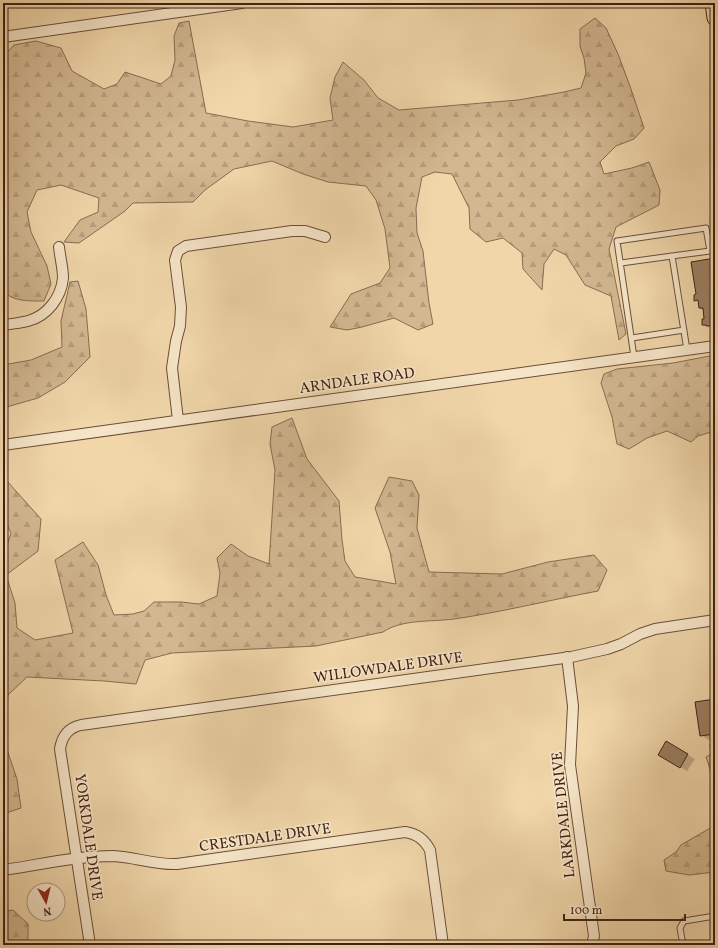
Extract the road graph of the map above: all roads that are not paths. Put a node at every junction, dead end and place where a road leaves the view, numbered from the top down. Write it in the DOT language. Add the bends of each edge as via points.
graph roads {
  1 [pos="242,3"];
  2 [pos="713,3"];
  3 [pos="715,18"];
  4 [pos="3,37"];
  5 [pos="324,237"];
  6 [pos="59,247"];
  7 [pos="672,256"];
  8 [pos="621,263"];
  9 [pos="3,325"];
  10 [pos="684,330"];
  11 [pos="632,338"];
  12 [pos="715,346"];
  13 [pos="687,350"];
  14 [pos="634,357"];
  15 [pos="178,420"];
  16 [pos="3,445"];
  17 [pos="715,620"];
  18 [pos="567,657"];
  19 [pos="64,735"];
  20 [pos="76,859"];
  21 [pos="3,870"];
  22 [pos="715,916"];
  23 [pos="90,945"];
  24 [pos="443,945"];
  25 [pos="592,945"];
  26 [pos="683,945"];
  1 -- 4 [label="street"];
  2 -- 3 [label="main road"];
  5 -- 15 [label="street" via="305,231 292,231 186,246 178,250 175,260 181,314 172,368"];
  6 -- 9 [label="street" via="63,276 55,301 46,311 28,321"];
  7 -- 8 [label="lane"];
  7 -- 8 [label="lane" via="710,251 706,228 617,241"];
  7 -- 10 [label="lane"];
  8 -- 11 [label="lane"];
  10 -- 11 [label="lane"];
  10 -- 13 [label="lane"];
  11 -- 14 [label="lane"];
  12 -- 13 [label="street, ARNDALE ROAD"];
  13 -- 14 [label="street, ARNDALE ROAD"];
  14 -- 15 [label="street, ARNDALE ROAD"];
  15 -- 16 [label="street, ARNDALE ROAD"];
  17 -- 18 [label="street, WILLOWDALE DRIVE" via="656,629 607,649"];
  18 -- 19 [label="street, WILLOWDALE DRIVE" via="81,724"];
  18 -- 25 [label="street, LARKDALE DRIVE" via="573,706 570,764 594,936"];
  19 -- 20 [label="street, YORKDALE DRIVE" via="60,749"];
  20 -- 21 [label="street, CRESTDALE DRIVE"];
  20 -- 23 [label="street, YORKDALE DRIVE"];
  20 -- 24 [label="street, CRESTDALE DRIVE" via="116,856 158,864 177,864 411,833 424,840 430,850"];
  22 -- 26 [label="lane" via="684,921 680,928"];
}
